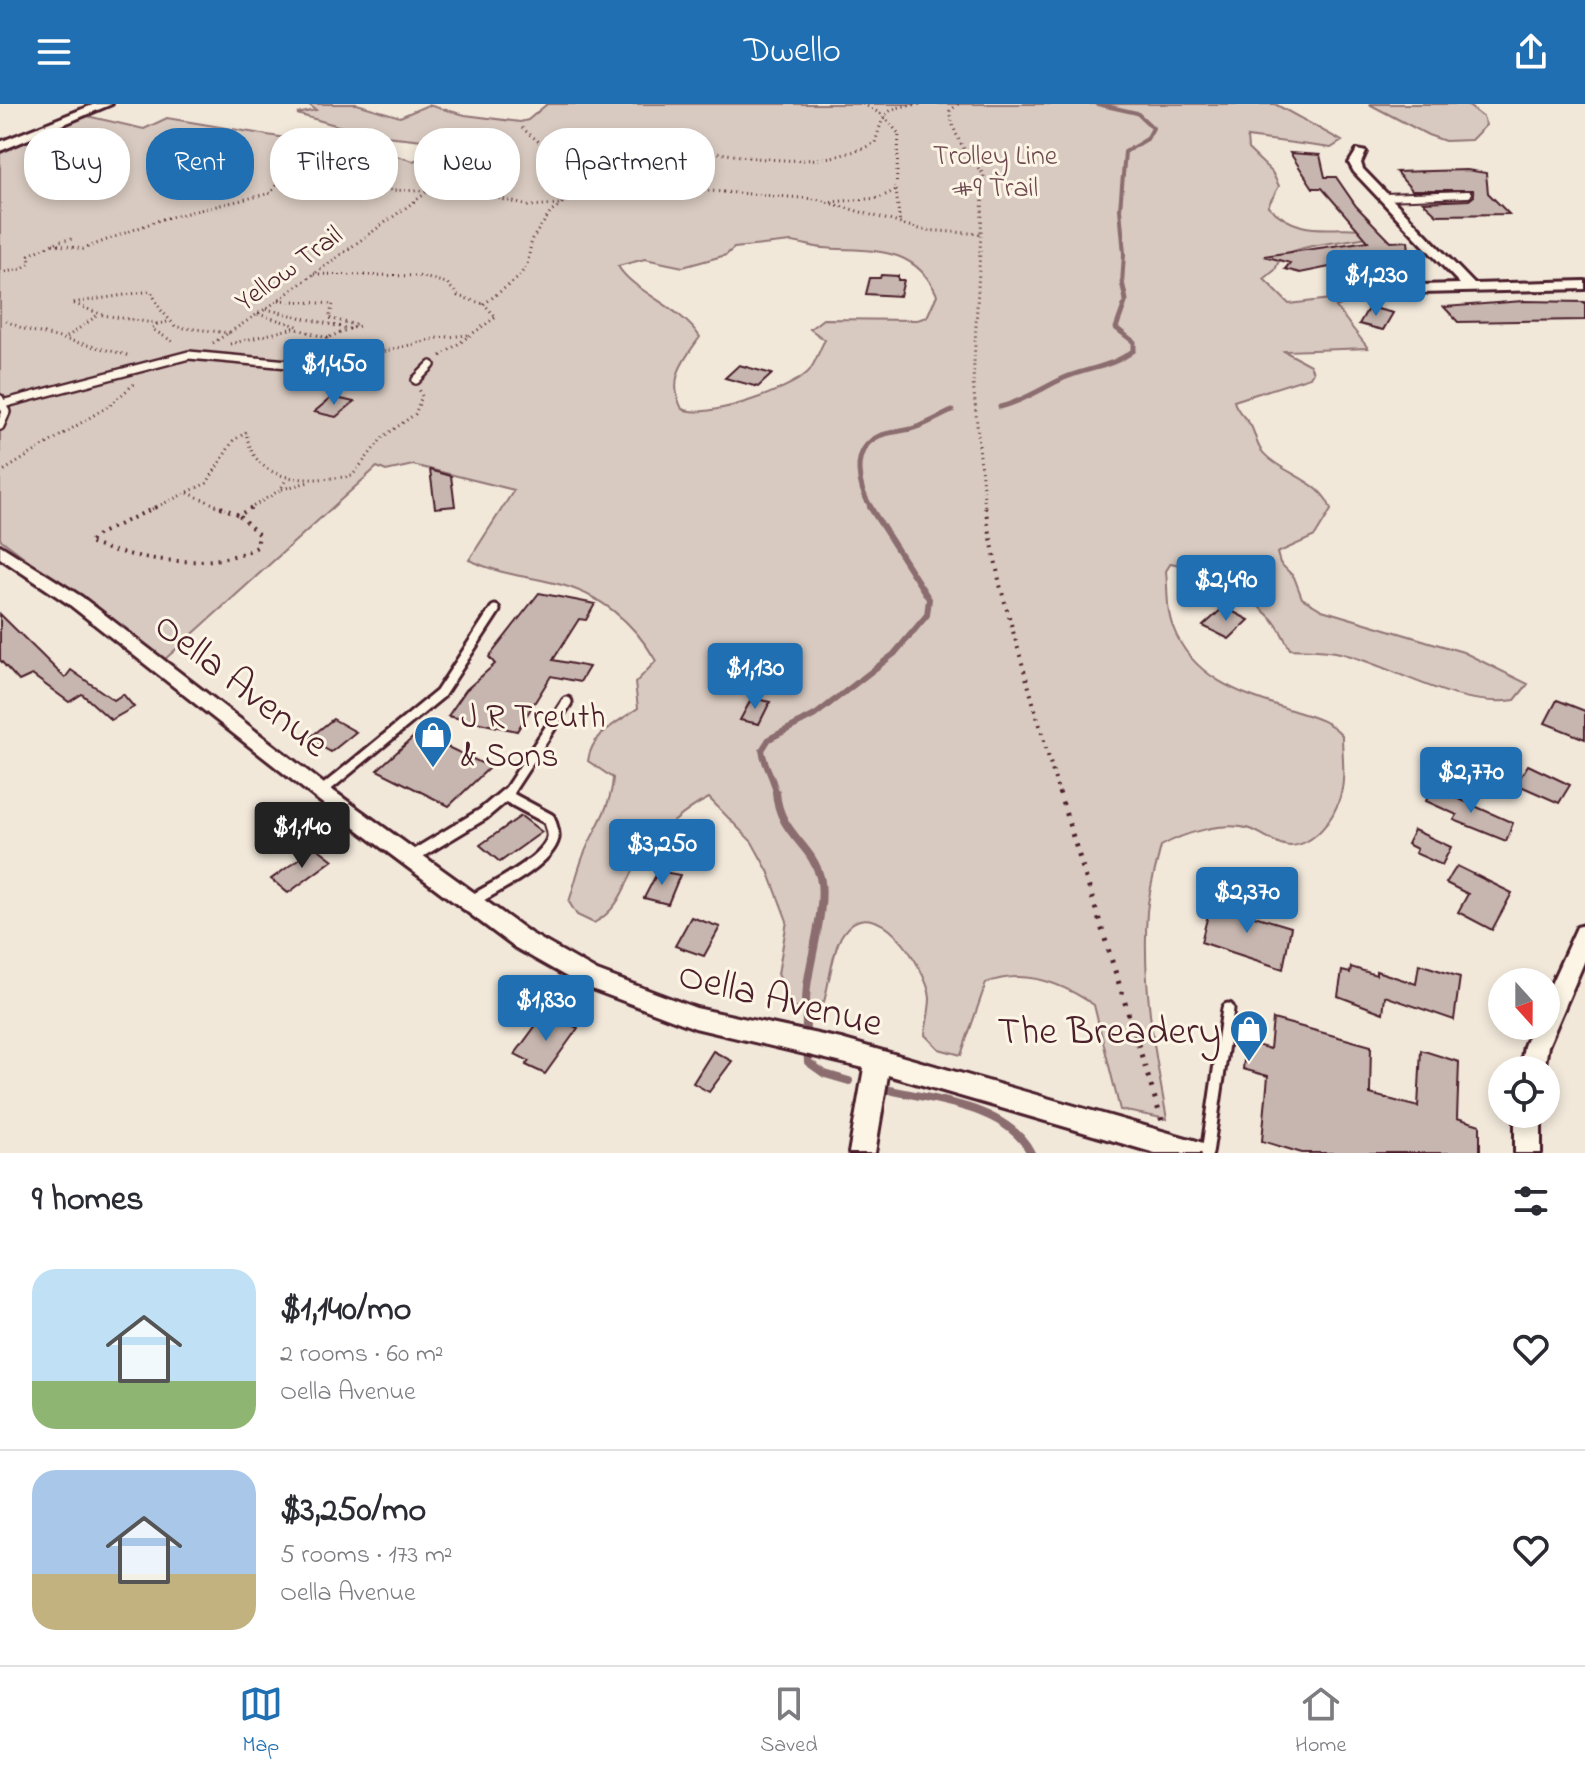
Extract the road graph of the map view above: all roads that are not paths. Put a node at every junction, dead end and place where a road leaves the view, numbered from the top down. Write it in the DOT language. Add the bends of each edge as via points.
graph roads {
  1 [pos="106,104"];
  2 [pos="0,147"];
  3 [pos="1361,152"];
  4 [pos="1468,194"];
  5 [pos="1384,197"];
  6 [pos="1386,283"];
  7 [pos="1585,285"];
  8 [pos="1470,287"];
  9 [pos="431,365"];
  10 [pos="310,366"];
  11 [pos="416,380"];
  12 [pos="3,401"];
  13 [pos="0,426"];
  14 [pos="0,550"];
  15 [pos="495,610"];
  16 [pos="567,702"];
  17 [pos="321,792"];
  18 [pos="506,796"];
  19 [pos="410,858"];
  20 [pos="470,902"];
  21 [pos="1585,934"];
  22 [pos="1560,990"];
  23 [pos="1228,1009"];
  24 [pos="878,1060"];
  25 [pos="1528,1128"];
  26 [pos="862,1153"];
  27 [pos="1197,1153"];
  28 [pos="1207,1153"];
  29 [pos="1528,1153"];
  1 -- 2 [label="street"];
  3 -- 5 [label="street" via="1355,163 1358,170"];
  4 -- 5 [label="lane"];
  5 -- 8 [label="street"];
  6 -- 8 [label="street" via="1420,289"];
  7 -- 8 [label="street"];
  9 -- 11 [label="lane"];
  10 -- 12 [label="lane" via="185,355"];
  12 -- 13 [label="lane" via="7,411"];
  14 -- 17 [label="street, Oella Avenue" via="76,601"];
  15 -- 17 [label="lane" via="440,694"];
  16 -- 18 [label="lane"];
  17 -- 19 [label="street, Oella Avenue"];
  18 -- 19 [label="lane"];
  18 -- 20 [label="lane" via="549,819 554,835 533,862"];
  19 -- 20 [label="street, Oella Avenue"];
  20 -- 24 [label="street, Oella Avenue" via="522,940 589,978 695,1018"];
  21 -- 22 [label="street"];
  23 -- 28 [label="lane"];
  24 -- 26 [label="street"];
  24 -- 27 [label="street, Oella Avenue"];
  25 -- 29 [label="street"];
}
